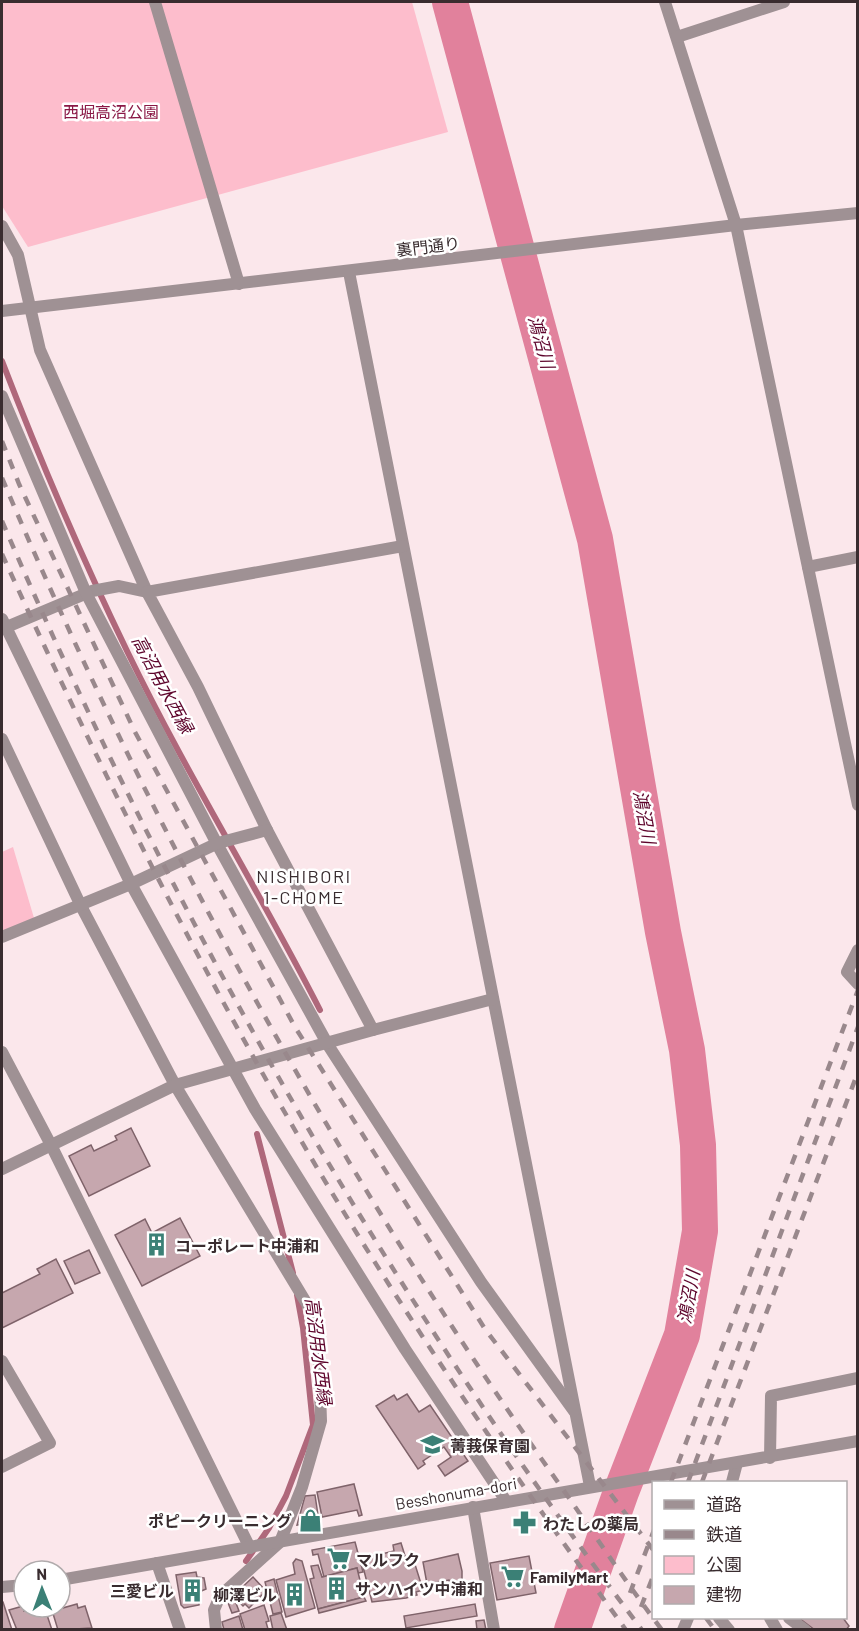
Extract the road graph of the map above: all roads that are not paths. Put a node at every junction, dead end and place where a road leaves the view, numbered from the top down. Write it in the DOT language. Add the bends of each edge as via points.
graph roads {
  1 [pos="155,2"];
  2 [pos="665,2"];
  3 [pos="784,2"];
  4 [pos="677,37"];
  5 [pos="858,213"];
  6 [pos="736,225"];
  7 [pos="2,226"];
  8 [pos="349,272"];
  9 [pos="239,284"];
  10 [pos="32,307"];
  11 [pos="2,311"];
  12 [pos="2,396"];
  13 [pos="404,546"];
  14 [pos="858,557"];
  15 [pos="808,567"];
  16 [pos="89,592"];
  17 [pos="147,592"];
  18 [pos="3,626"];
  19 [pos="2,739"];
  20 [pos="858,805"];
  21 [pos="267,830"];
  22 [pos="218,843"];
  23 [pos="131,884"];
  24 [pos="81,906"];
  25 [pos="2,938"];
  26 [pos="858,950"];
  27 [pos="858,984"];
  28 [pos="493,999"];
  29 [pos="373,1030"];
  30 [pos="328,1045"];
  31 [pos="2,1052"];
  32 [pos="233,1068"];
  33 [pos="175,1085"];
  34 [pos="51,1144"];
  35 [pos="2,1169"];
  36 [pos="2,1361"];
  37 [pos="858,1378"];
  38 [pos="576,1415"];
  39 [pos="858,1441"];
  40 [pos="770,1458"];
  41 [pos="737,1463"];
  42 [pos="2,1467"];
  43 [pos="732,1481"];
  44 [pos="590,1486"];
  45 [pos="506,1501"];
  46 [pos="473,1507"];
  47 [pos="280,1542"];
  48 [pos="250,1548"];
  49 [pos="157,1563"];
  50 [pos="72,1578"];
  51 [pos="792,1619"];
  52 [pos="180,1629"];
  53 [pos="216,1629"];
  54 [pos="494,1629"];
  55 [pos="805,1629"];
  1 -- 9 [label="street"];
  2 -- 4 [label="street"];
  3 -- 4 [label="street"];
  4 -- 6 [label="street"];
  5 -- 6 [label="street, 裏門通り"];
  6 -- 8 [label="street, 裏門通り"];
  6 -- 15 [label="street"];
  7 -- 10 [label="street" via="18,255"];
  8 -- 9 [label="street, 裏門通り"];
  8 -- 13 [label="street"];
  9 -- 10 [label="street, 裏門通り"];
  10 -- 11 [label="street, 裏門通り"];
  10 -- 17 [label="street" via="40,350"];
  12 -- 16 [label="street"];
  13 -- 17 [label="street"];
  13 -- 28 [label="street"];
  14 -- 15 [label="street"];
  15 -- 20 [label="street"];
  16 -- 17 [label="street" via="118,586"];
  16 -- 18 [label="street"];
  16 -- 22 [label="street"];
  17 -- 21 [label="street"];
  18 -- 23 [label="street"];
  19 -- 24 [label="street"];
  21 -- 22 [label="street"];
  21 -- 29 [label="street"];
  22 -- 23 [label="street"];
  22 -- 30 [label="street"];
  23 -- 24 [label="street"];
  23 -- 32 [label="street"];
  24 -- 25 [label="street"];
  24 -- 33 [label="street"];
  26 -- 27 [label="street" via="847,972"];
  28 -- 29 [label="street"];
  28 -- 38 [label="street"];
  29 -- 30 [label="street"];
  30 -- 32 [label="street"];
  30 -- 38 [label="street" via="481,1282"];
  31 -- 34 [label="street"];
  32 -- 33 [label="street"];
  32 -- 45 [label="street" via="405,1349"];
  33 -- 34 [label="street"];
  33 -- 47 [label="street" via="307,1304 318,1333 321,1421 302,1487"];
  34 -- 35 [label="street"];
  34 -- 48 [label="street"];
  36 -- 42 [label="street" via="50,1443"];
  37 -- 40 [label="street" via="771,1396"];
  38 -- 44 [label="street"];
  39 -- 40 [label="street, Besshonuma-dori"];
  40 -- 41 [label="street, Besshonuma-dori"];
  41 -- 43 [label="street"];
  41 -- 44 [label="street, Besshonuma-dori"];
  44 -- 45 [label="street, Besshonuma-dori"];
  45 -- 46 [label="street, Besshonuma-dori"];
  46 -- 47 [label="street, Besshonuma-dori"];
  46 -- 54 [label="street"];
  47 -- 48 [label="street, Besshonuma-dori"];
  47 -- 53 [label="street" via="220,1596 214,1610"];
  48 -- 49 [label="street, Besshonuma-dori"];
  49 -- 50 [label="street, Besshonuma-dori"];
  49 -- 52 [label="street"];
  51 -- 55 [label="street"];
}
